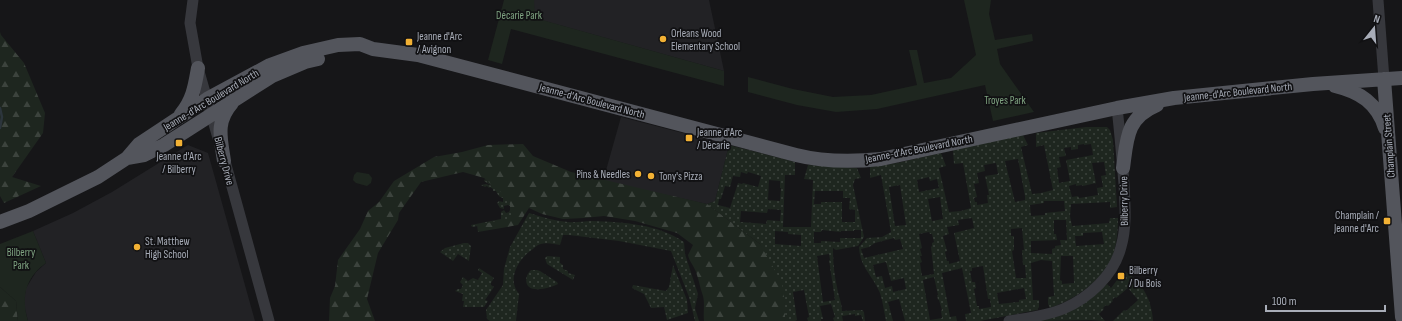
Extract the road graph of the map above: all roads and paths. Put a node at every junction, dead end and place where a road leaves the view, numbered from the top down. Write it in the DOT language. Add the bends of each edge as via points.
graph roads {
  1 [pos="193,0"];
  2 [pos="1378,0"];
  3 [pos="374,49"];
  4 [pos="198,68"];
  5 [pos="1402,78"];
  6 [pos="1384,79"];
  7 [pos="1313,84"];
  8 [pos="1174,98"];
  9 [pos="207,100"];
  10 [pos="236,100"];
  11 [pos="1117,108"];
  12 [pos="211,114"];
  13 [pos="176,120"];
  14 [pos="1389,142"];
  15 [pos="127,158"];
  16 [pos="224,161"];
  17 [pos="1123,168"];
  18 [pos="0,222"];
  19 [pos="1402,317"];
  20 [pos="269,321"];
  21 [pos="1010,321"];
  1 -- 4 [label="street, Bilberry Drive" via="190,23"];
  2 -- 6 [label="street, Champlain Street"];
  3 -- 9 [label="main road, Jeanne-d'Arc Boulevard North" via="360,44 338,45 303,53 270,65"];
  3 -- 10 [label="main road, Jeanne-d'Arc Boulevard North" via="342,53 306,62 272,76"];
  3 -- 11 [label="main road, Jeanne-d'Arc Boulevard North" via="418,55 803,156 844,162 881,159"];
  4 -- 9 [label="street, Bilberry Drive"];
  4 -- 13 [label="main road" via="187,108"];
  5 -- 6 [label="main road, Jeanne-d'Arc Boulevard North"];
  6 -- 7 [label="main road, Jeanne-d'Arc Boulevard North"];
  6 -- 14 [label="main road, Champlain Street"];
  7 -- 8 [label="main road, Jeanne-d'Arc Boulevard North"];
  7 -- 14 [label="main road" via="1344,88 1363,97 1373,105 1381,117"];
  8 -- 11 [label="main road, Jeanne-d'Arc Boulevard North"];
  8 -- 17 [label="main road" via="1146,110 1137,117 1130,131"];
  9 -- 12 [label="street, Bilberry Drive"];
  9 -- 13 [label="main road, Jeanne-d'Arc Boulevard North"];
  10 -- 12 [label="main road, Jeanne-d'Arc Boulevard North"];
  10 -- 16 [label="main road" via="230,105 221,123"];
  11 -- 17 [label="street, Bilberry Drive"];
  12 -- 15 [label="main road, Jeanne-d'Arc Boulevard North" via="144,155"];
  12 -- 16 [label="street, Bilberry Drive"];
  13 -- 15 [label="main road, Jeanne-d'Arc Boulevard North" via="139,144"];
  14 -- 19 [label="main road, Champlain Street"];
  15 -- 18 [label="main road, Jeanne-d'Arc Boulevard North" via="98,177 29,211"];
  16 -- 20 [label="street, Bilberry Drive"];
  17 -- 21 [label="street, Bilberry Drive" via="1126,210 1124,237 1121,249 1105,278 1086,296 1070,306 1052,313"];
}
